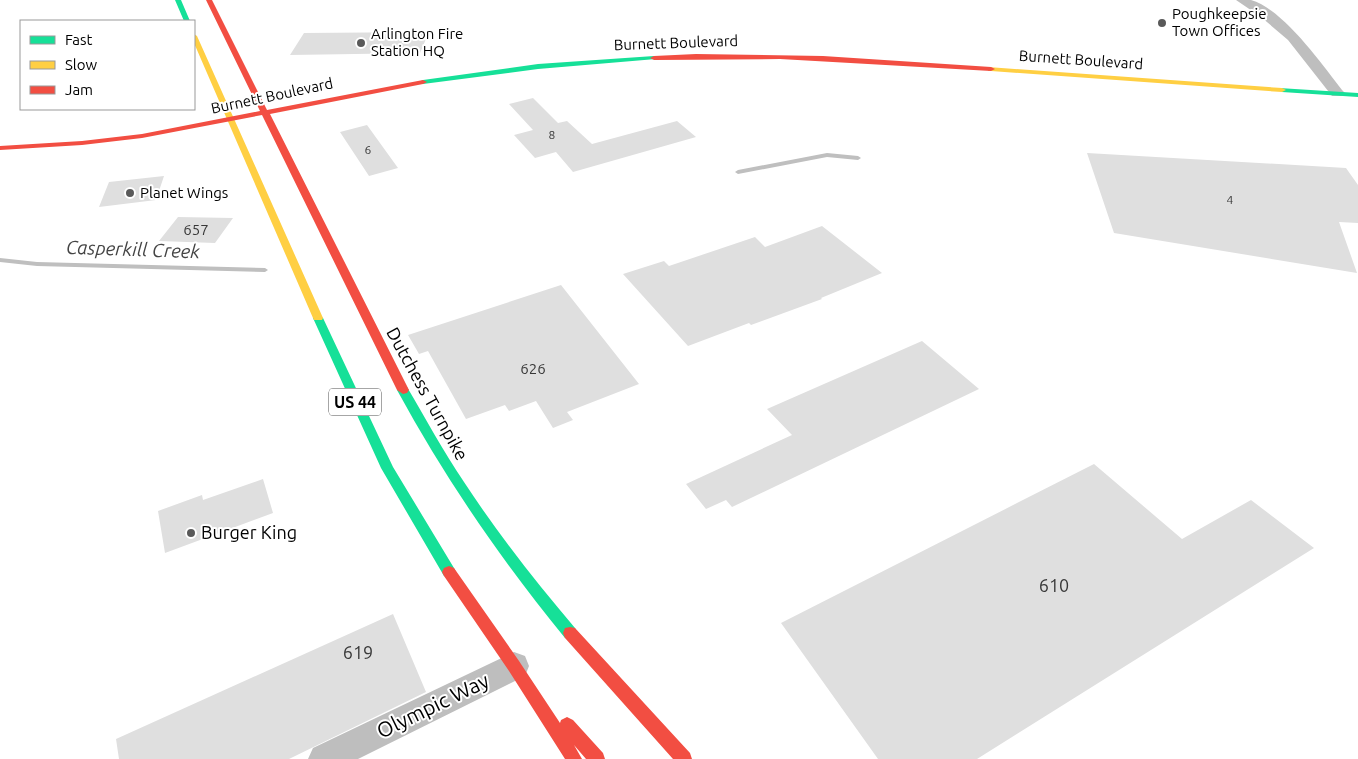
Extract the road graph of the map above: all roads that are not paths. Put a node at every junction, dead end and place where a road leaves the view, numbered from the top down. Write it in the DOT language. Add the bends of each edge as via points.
graph roads {
  1 [pos="178,0"];
  2 [pos="209,0"];
  3 [pos="1242,0"];
  4 [pos="187,20"];
  5 [pos="195,38"];
  6 [pos="1337,93"];
  7 [pos="1358,95"];
  8 [pos="264,113"];
  9 [pos="229,120"];
  10 [pos="0,148"];
  11 [pos="514,666"];
  12 [pos="324,759"];
  13 [pos="574,759"];
  14 [pos="597,759"];
  15 [pos="684,759"];
  1 -- 4 [label="main road"];
  2 -- 8 [label="main road, Dutchess Turnpike / US 44"];
  3 -- 6 [label="street" via="1293,36"];
  5 -- 9 [label="main road, US 44"];
  6 -- 7 [label="main road, Burnett Boulevard"];
  6 -- 8 [label="main road, Burnett Boulevard" via="872,60 699,56 601,61 494,72 403,85"];
  8 -- 9 [label="main road, Burnett Boulevard"];
  8 -- 15 [label="main road, Dutchess Turnpike / US 44" via="400,384 459,486 543,600 610,680"];
  9 -- 10 [label="main road, Burnett Boulevard" via="124,139"];
  9 -- 11 [label="main road, US 44" via="387,468 445,566"];
  11 -- 12 [label="street, Olympic Way"];
  11 -- 13 [label="main road, US 44"];
  11 -- 14 [label="main road"];
}
